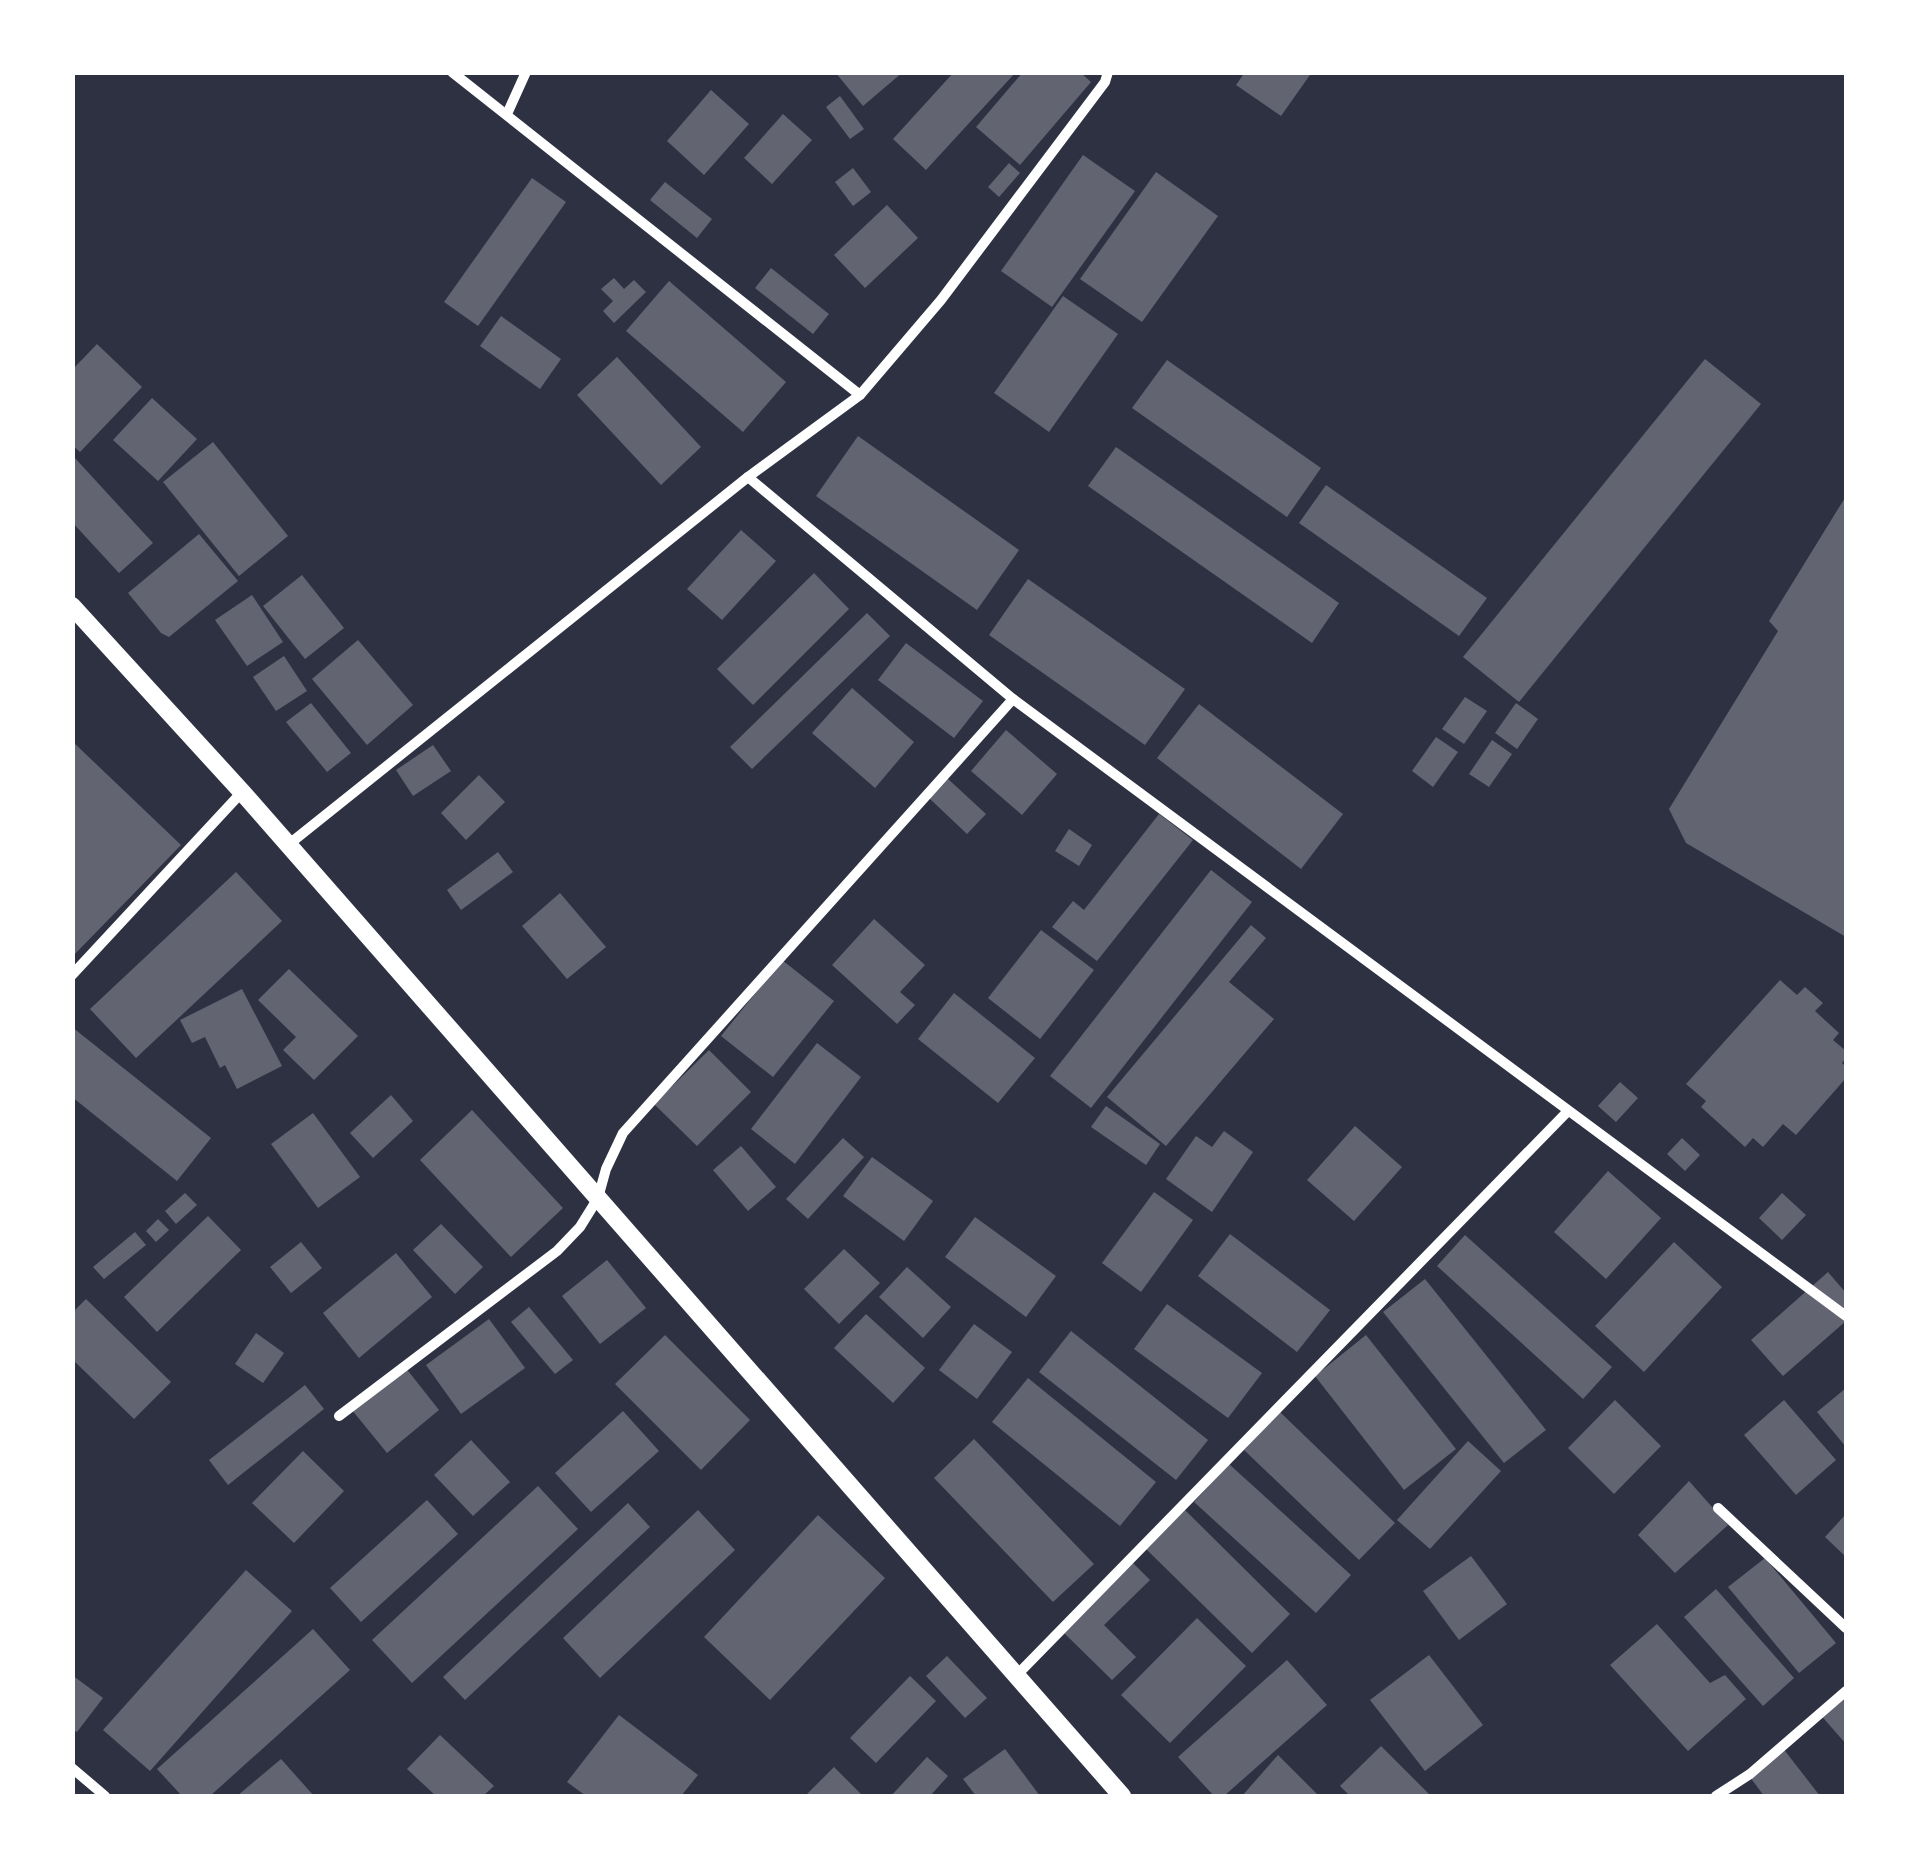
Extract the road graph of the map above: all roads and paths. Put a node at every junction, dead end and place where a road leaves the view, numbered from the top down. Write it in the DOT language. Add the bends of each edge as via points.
graph roads {
  1 [pos="452,72"];
  2 [pos="526,72"];
  3 [pos="1108,72"];
  4 [pos="507,114"];
  5 [pos="860,394"];
  6 [pos="748,477"];
  7 [pos="72,606"];
  8 [pos="1014,700"];
  9 [pos="242,792"];
  10 [pos="288,845"];
  11 [pos="72,974"];
  12 [pos="1568,1111"];
  13 [pos="598,1198"];
  14 [pos="1846,1316"];
  15 [pos="338,1416"];
  16 [pos="1718,1508"];
  17 [pos="1846,1628"];
  18 [pos="1016,1676"];
  19 [pos="1846,1691"];
  20 [pos="72,1768"];
  21 [pos="105,1796"];
  22 [pos="1122,1796"];
  23 [pos="1716,1796"];
  1 -- 4 [label="street"];
  2 -- 4 [label="street"];
  3 -- 5 [label="street" via="941,300"];
  4 -- 5 [label="street"];
  5 -- 6 [label="street"];
  6 -- 8 [label="street"];
  6 -- 10 [label="street"];
  7 -- 9 [label="street"];
  8 -- 12 [label="street"];
  8 -- 13 [label="street" via="623,1133"];
  9 -- 10 [label="street"];
  9 -- 11 [label="street"];
  10 -- 13 [label="street"];
  12 -- 14 [label="street"];
  12 -- 18 [label="street"];
  13 -- 15 [label="street" via="556,1250"];
  13 -- 18 [label="street"];
  16 -- 17 [label="street"];
  18 -- 22 [label="street"];
  19 -- 23 [label="street"];
  20 -- 21 [label="street"];
}
